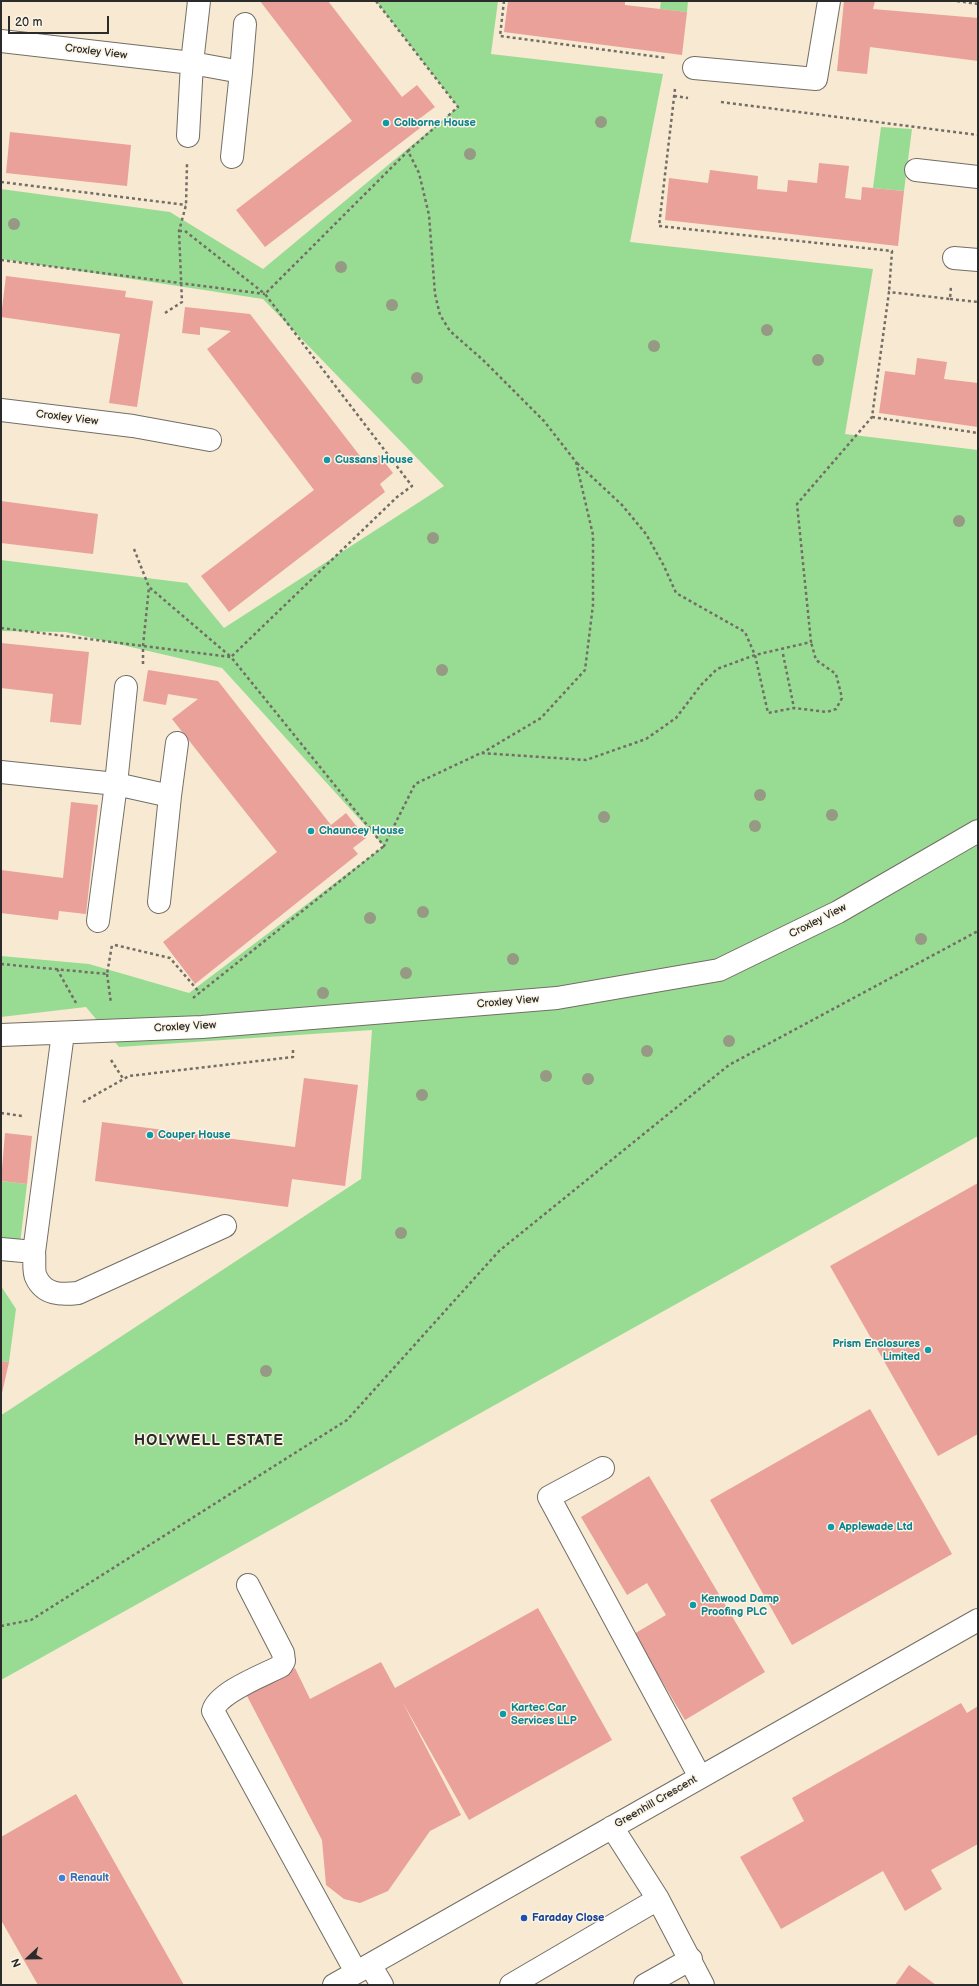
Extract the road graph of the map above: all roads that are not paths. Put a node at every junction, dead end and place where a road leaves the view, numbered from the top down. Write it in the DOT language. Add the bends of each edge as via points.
graph roads {
  1 [pos="199,1"];
  2 [pos="829,1"];
  3 [pos="245,24"];
  4 [pos="1,41"];
  5 [pos="192,63"];
  6 [pos="694,68"];
  7 [pos="241,72"];
  8 [pos="188,136"];
  9 [pos="232,157"];
  10 [pos="916,170"];
  11 [pos="978,177"];
  12 [pos="954,258"];
  13 [pos="978,260"];
  14 [pos="1,410"];
  15 [pos="210,440"];
  16 [pos="126,687"];
  17 [pos="178,743"];
  18 [pos="1,772"];
  19 [pos="116,784"];
  20 [pos="170,796"];
  21 [pos="978,831"];
  22 [pos="159,902"];
  23 [pos="98,921"];
  24 [pos="63,1032"];
  25 [pos="1,1035"];
  26 [pos="225,1226"];
  27 [pos="1,1248"];
  28 [pos="34,1252"];
  29 [pos="603,1468"];
  30 [pos="248,1585"];
  31 [pos="978,1620"];
  32 [pos="700,1777"];
  33 [pos="612,1827"];
  34 [pos="658,1899"];
  35 [pos="691,1960"];
  36 [pos="363,1968"];
  37 [pos="334,1985"];
  38 [pos="382,1985"];
  39 [pos="511,1985"];
  40 [pos="645,1985"];
  41 [pos="703,1985"];
  1 -- 5 [label="street"];
  2 -- 6 [label="street" via="816,79"];
  3 -- 7 [label="street"];
  4 -- 5 [label="street, Croxley View"];
  5 -- 7 [label="street, Croxley View"];
  5 -- 8 [label="street"];
  7 -- 9 [label="street"];
  10 -- 11 [label="street"];
  12 -- 13 [label="street"];
  14 -- 15 [label="street, Croxley View" via="134,426"];
  16 -- 19 [label="street"];
  17 -- 20 [label="street"];
  18 -- 19 [label="street"];
  19 -- 20 [label="street"];
  19 -- 23 [label="street"];
  20 -- 22 [label="street"];
  21 -- 24 [label="street, Croxley View" via="838,912 719,970 557,998 202,1027"];
  24 -- 25 [label="street, Croxley View"];
  24 -- 28 [label="street"];
  26 -- 28 [label="street" via="78,1293 62,1294 46,1290 36,1277"];
  27 -- 28 [label="street"];
  29 -- 32 [label="street" via="549,1496"];
  30 -- 36 [label="street" via="283,1653 284,1661 281,1666 231,1692 215,1704 213,1711"];
  31 -- 32 [label="street, Greenhill Crescent"];
  32 -- 33 [label="street, Greenhill Crescent"];
  33 -- 34 [label="street"];
  33 -- 36 [label="street, Greenhill Crescent"];
  34 -- 35 [label="street"];
  34 -- 39 [label="street"];
  35 -- 40 [label="street"];
  35 -- 41 [label="street"];
  36 -- 37 [label="street, Greenhill Crescent"];
  36 -- 38 [label="street"];
}
